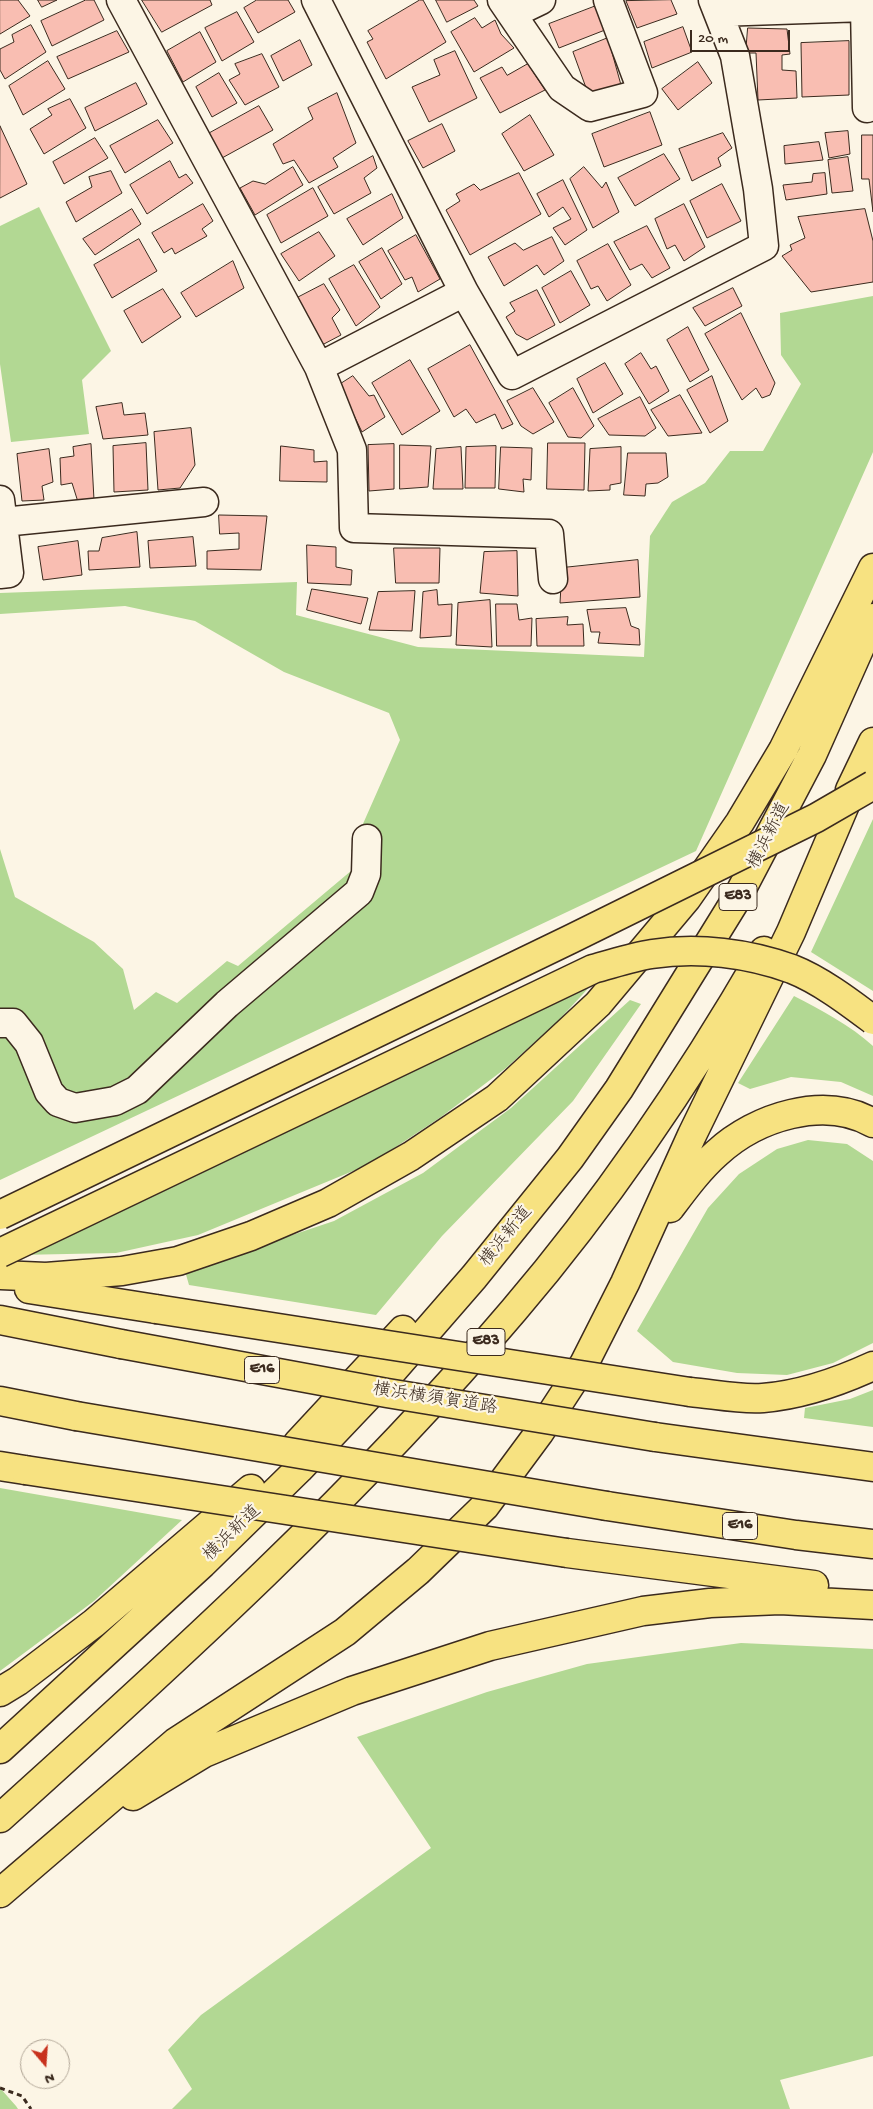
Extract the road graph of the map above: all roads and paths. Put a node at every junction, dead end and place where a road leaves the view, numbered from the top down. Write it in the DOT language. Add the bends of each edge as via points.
graph roads {
  1 [pos="121,0"];
  2 [pos="541,0"];
  3 [pos="608,0"];
  4 [pos="324,2"];
  5 [pos="715,6"];
  6 [pos="507,7"];
  7 [pos="867,108"];
  8 [pos="464,292"];
  9 [pos="319,366"];
  10 [pos="204,502"];
  11 [pos="1,511"];
  12 [pos="873,568"];
  13 [pos="0,574"];
  14 [pos="553,579"];
  15 [pos="873,618"];
  16 [pos="873,742"];
  17 [pos="865,779"];
  18 [pos="366,839"];
  19 [pos="873,1020"];
  20 [pos="0,1023"];
  21 [pos="873,1124"];
  22 [pos="570,1158"];
  23 [pos="0,1215"];
  24 [pos="0,1253"];
  25 [pos="0,1275"];
  26 [pos="625,1283"];
  27 [pos="0,1284"];
  28 [pos="0,1320"];
  29 [pos="873,1366"];
  30 [pos="0,1401"];
  31 [pos="873,1467"];
  32 [pos="13,1468"];
  33 [pos="796,1535"];
  34 [pos="873,1544"];
  35 [pos="873,1549"];
  36 [pos="873,1593"];
  37 [pos="873,1605"];
  38 [pos="6,1690"];
  39 [pos="0,1749"];
  40 [pos="0,1818"];
  41 [pos="58,1843"];
  42 [pos="0,1894"];
  43 [pos="0,2088"];
  44 [pos="32,2109"];
  1 -- 9 [label="street"];
  2 -- 6 [label="street"];
  3 -- 6 [label="street" via="643,93 590,107 562,88"];
  4 -- 8 [label="street"];
  5 -- 7 [label="street" via="865,7"];
  5 -- 8 [label="street" via="735,56 758,189 764,246 512,375"];
  8 -- 9 [label="street"];
  9 -- 14 [label="street" via="352,450 354,528 549,534"];
  10 -- 11 [label="street"];
  11 -- 13 [label="street" via="9,573"];
  12 -- 25 [label="highway" via="783,750 740,822 687,898 598,1004 497,1098 411,1156 328,1203 251,1236 178,1261 122,1271 46,1277"];
  15 -- 22 [label="highway, 横浜新道 / E83" via="812,755 737,898 619,1089"];
  16 -- 17 [label="highway, E83"];
  17 -- 23 [label="highway, bridge" via="816,818"];
  17 -- 26 [label="highway" via="692,1135"];
  17 -- 40 [label="highway, E83" via="726,1016 660,1119 516,1309 347,1492 221,1616"];
  18 -- 20 [label="street" via="366,874 359,892 227,1004 137,1090 116,1102 75,1108 58,1102 49,1092 29,1043 13,1023"];
  19 -- 24 [label="highway, bridge" via="842,997 793,970 747,957 699,950 652,954 593,969"];
  21 -- 26 [label="highway" via="838,1112 810,1111 785,1116 739,1137 719,1152 684,1189"];
  22 -- 38 [label="highway" via="462,1267 269,1474 94,1623"];
  22 -- 39 [label="highway, 横浜新道 / E83" via="474,1277 394,1369 299,1469 202,1564"];
  26 -- 41 [label="highway" via="584,1364 539,1433 478,1512 418,1571 345,1632 176,1742"];
  27 -- 29 [label="highway, bridge" via="690,1392 762,1398 812,1389"];
  28 -- 31 [label="highway, 横浜横須賀道路 / E16, bridge" via="387,1393"];
  30 -- 33 [label="highway, E16, bridge" via="608,1506"];
  32 -- 36 [label="highway, bridge" via="567,1553"];
  33 -- 34 [label="highway, E16"];
  33 -- 35 [label="highway"];
  37 -- 41 [label="highway" via="780,1600 710,1603 643,1611 490,1646 352,1691 204,1753"];
  41 -- 42 [label="highway"];
  43 -- 44 [label="path" via="22,2096"];
}
